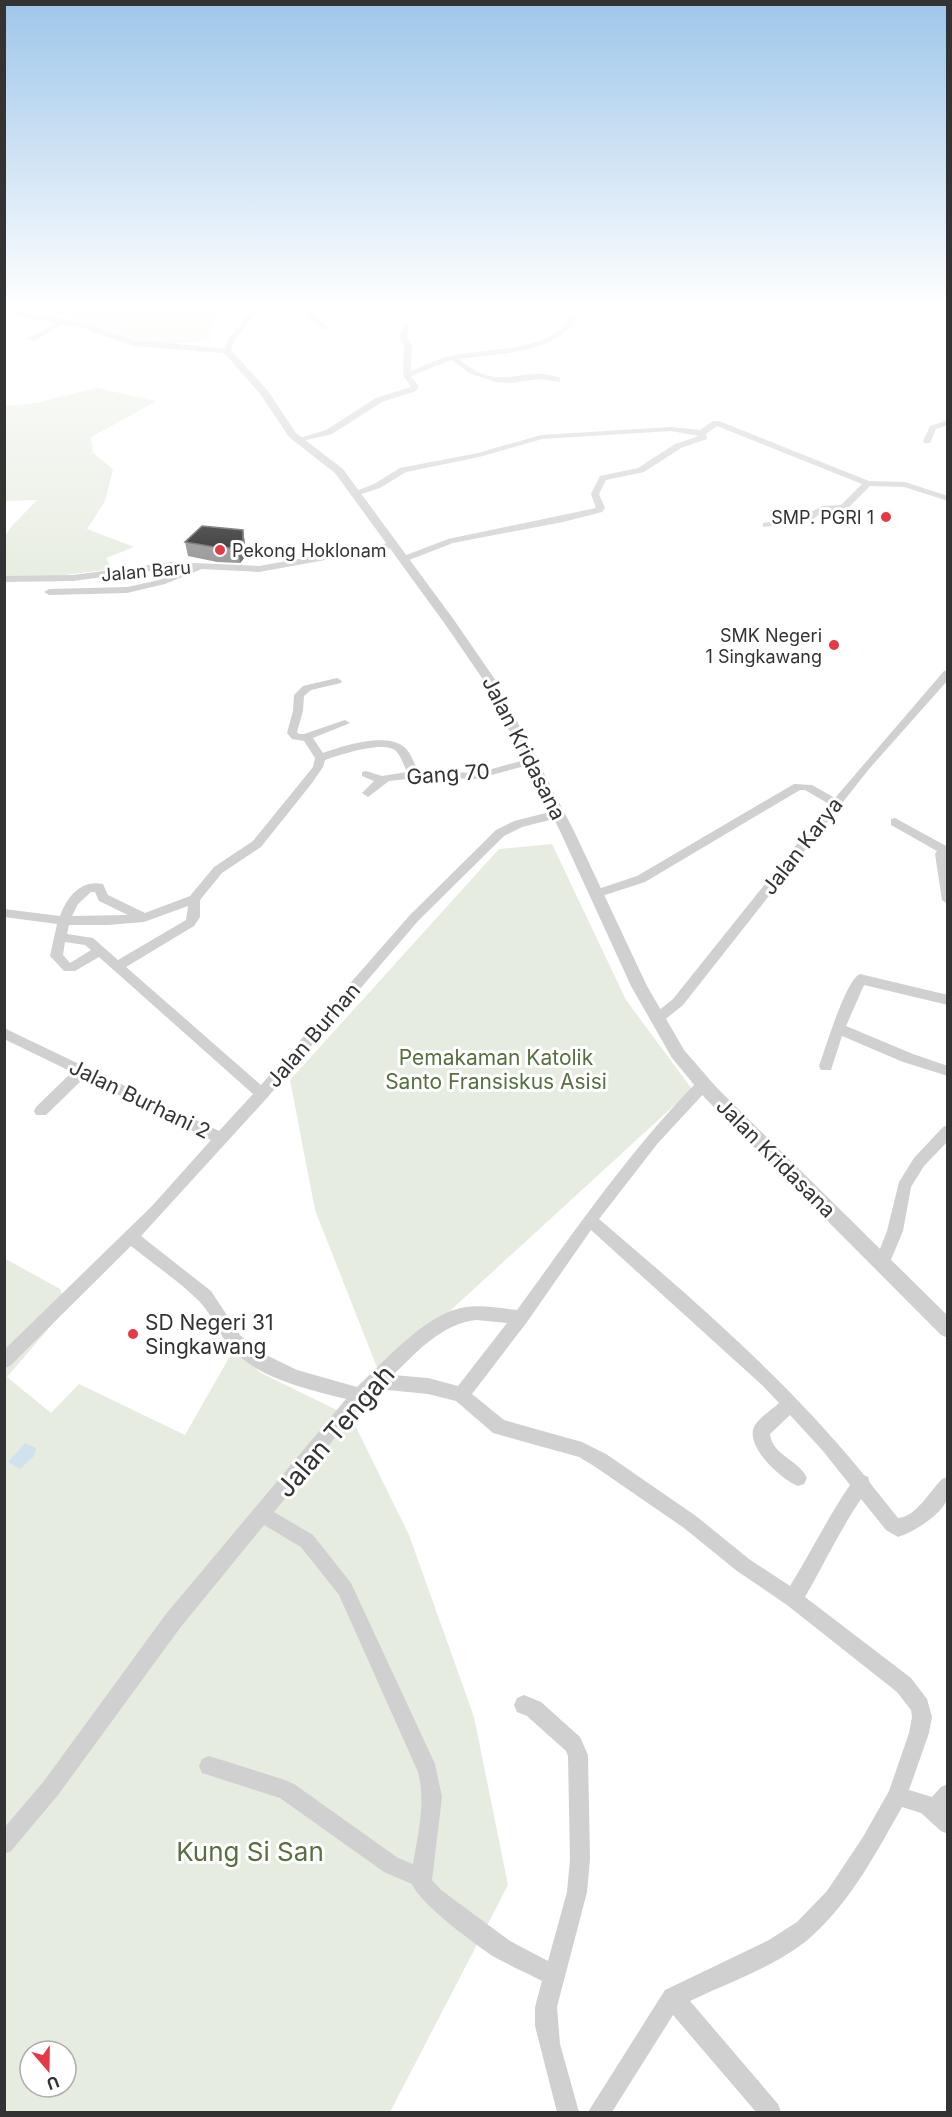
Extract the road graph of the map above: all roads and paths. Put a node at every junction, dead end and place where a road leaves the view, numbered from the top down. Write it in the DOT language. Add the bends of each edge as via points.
graph roads {
  1 [pos="273,406"];
  2 [pos="370,406"];
  3 [pos="948,422"];
  4 [pos="702,433"];
  5 [pos="298,440"];
  6 [pos="927,441"];
  7 [pos="868,483"];
  8 [pos="355,492"];
  9 [pos="948,499"];
  10 [pos="766,525"];
  11 [pos="394,545"];
  12 [pos="404,559"];
  13 [pos="205,566"];
  14 [pos="4,579"];
  15 [pos="50,592"];
  16 [pos="948,673"];
  17 [pos="337,681"];
  18 [pos="345,723"];
  19 [pos="307,737"];
  20 [pos="320,758"];
  21 [pos="532,761"];
  22 [pos="366,774"];
  23 [pos="414,775"];
  24 [pos="382,780"];
  25 [pos="368,793"];
  26 [pos="837,804"];
  27 [pos="558,814"];
  28 [pos="895,822"];
  29 [pos="948,852"];
  30 [pos="596,894"];
  31 [pos="194,899"];
  32 [pos="948,900"];
  33 [pos="4,913"];
  34 [pos="144,918"];
  35 [pos="65,920"];
  36 [pos="60,937"];
  37 [pos="99,951"];
  38 [pos="118,966"];
  39 [pos="948,1000"];
  40 [pos="657,1019"];
  41 [pos="838,1029"];
  42 [pos="4,1033"];
  43 [pos="826,1066"];
  44 [pos="82,1071"];
  45 [pos="948,1071"];
  46 [pos="703,1084"];
  47 [pos="262,1094"];
  48 [pos="41,1111"];
  49 [pos="948,1131"];
  50 [pos="221,1138"];
  51 [pos="591,1221"];
  52 [pos="130,1236"];
  53 [pos="882,1264"];
  54 [pos="521,1317"];
  55 [pos="948,1329"];
  56 [pos="4,1361"];
  57 [pos="377,1381"];
  58 [pos="360,1395"];
  59 [pos="461,1395"];
  60 [pos="790,1404"];
  61 [pos="798,1478"];
  62 [pos="862,1483"];
  63 [pos="948,1485"];
  64 [pos="262,1515"];
  65 [pos="793,1599"];
  66 [pos="524,1705"];
  67 [pos="209,1766"];
  68 [pos="948,1794"];
  69 [pos="897,1796"];
  70 [pos="940,1817"];
  71 [pos="4,1844"];
  72 [pos="421,1876"];
  73 [pos="554,1976"];
  74 [pos="673,1998"];
  75 [pos="568,2112"];
  76 [pos="599,2112"];
  77 [pos="770,2112"];
  1 -- 5 [label="street, Jalan Kridasana"];
  2 -- 5 [label="street" via="329,432"];
  3 -- 6 [label="street" via="930,426"];
  4 -- 7 [label="street" via="716,423"];
  4 -- 8 [label="street" via="671,429 541,437 479,455 399,471 377,486"];
  4 -- 12 [label="street" via="704,437 678,446 641,470 603,478 595,494 600,509 450,541"];
  5 -- 8 [label="street, Jalan Kridasana" via="335,467"];
  7 -- 9 [label="street" via="905,486"];
  7 -- 10 [label="street" via="844,507 822,509 802,520"];
  8 -- 11 [label="street, Jalan Kridasana"];
  11 -- 12 [label="street, Jalan Kridasana"];
  11 -- 13 [label="street, Jalan Baru" via="259,569"];
  12 -- 21 [label="street, Jalan Kridasana" via="477,659"];
  13 -- 14 [label="street, Jalan Baru" via="161,566 73,578"];
  13 -- 15 [label="street" via="127,590"];
  16 -- 26 [label="street, Jalan Karya"];
  17 -- 19 [label="street" via="307,688 299,695 292,733"];
  18 -- 19 [label="street"];
  19 -- 20 [label="street"];
  20 -- 23 [label="street" via="349,748 391,743 402,750"];
  20 -- 31 [label="street" via="309,781 261,840 218,870"];
  21 -- 23 [label="street, Gang 70" via="477,776"];
  21 -- 27 [label="street, Jalan Kridasana"];
  22 -- 24 [label="street"];
  23 -- 24 [label="street, Gang 70"];
  24 -- 25 [label="street, Gang 70"];
  26 -- 30 [label="street" via="808,787 798,786 640,879"];
  26 -- 40 [label="street, Jalan Karya" via="678,1002"];
  27 -- 30 [label="street, Jalan Kridasana"];
  27 -- 47 [label="street, Jalan Burhan" via="500,833 414,918"];
  28 -- 29 [label="street"];
  29 -- 32 [label="street" via="942,854"];
  30 -- 40 [label="street, Jalan Kridasana"];
  31 -- 34 [label="street"];
  31 -- 38 [label="street" via="190,924"];
  33 -- 35 [label="street"];
  34 -- 35 [label="street"];
  34 -- 35 [label="street" via="103,898 96,886 80,892"];
  35 -- 36 [label="street"];
  36 -- 37 [label="street, Jalan Burhan" via="83,939"];
  36 -- 37 [label="street" via="56,956 68,968"];
  37 -- 38 [label="street, Jalan Burhan"];
  38 -- 47 [label="street, Jalan Burhan"];
  39 -- 41 [label="street" via="860,979"];
  40 -- 46 [label="street, Jalan Kridasana" via="678,1054"];
  41 -- 43 [label="street"];
  41 -- 45 [label="street"];
  42 -- 44 [label="street, Jalan Burhani 2"];
  44 -- 48 [label="street"];
  44 -- 50 [label="street, Jalan Burhani 2"];
  46 -- 51 [label="street" via="679,1107"];
  46 -- 53 [label="street, Jalan Kridasana"];
  47 -- 50 [label="street, Jalan Burhani 2"];
  49 -- 53 [label="street" via="919,1162 904,1186 895,1231"];
  50 -- 52 [label="street"];
  51 -- 54 [label="street"];
  51 -- 60 [label="street"];
  52 -- 56 [label="street"];
  52 -- 58 [label="street" via="216,1307 242,1348 283,1373"];
  53 -- 55 [label="street, Jalan Kridasana"];
  54 -- 57 [label="street, Jalan Tengah" via="477,1313 450,1319 422,1337"];
  54 -- 59 [label="street"];
  57 -- 58 [label="street, Jalan Tengah"];
  57 -- 59 [label="street" via="429,1386"];
  58 -- 64 [label="street, Jalan Tengah"];
  59 -- 65 [label="street" via="499,1427 582,1450 600,1460"];
  60 -- 61 [label="street" via="761,1431 761,1439 766,1450"];
  60 -- 62 [label="street"];
  62 -- 63 [label="street" via="887,1520 898,1528 922,1517"];
  62 -- 65 [label="street" via="835,1522"];
  64 -- 71 [label="street, Jalan Tengah" via="173,1621 51,1788"];
  64 -- 72 [label="street" via="307,1541 345,1589 428,1771 433,1800"];
  65 -- 69 [label="street" via="904,1685 920,1706 919,1732"];
  66 -- 73 [label="street" via="568,1739 578,1755 577,1892"];
  67 -- 72 [label="street" via="287,1791 391,1865"];
  68 -- 70 [label="street"];
  69 -- 70 [label="street" via="921,1802"];
  69 -- 74 [label="street" via="834,1898 804,1929 777,1948"];
  72 -- 73 [label="street" via="434,1898 502,1949"];
  73 -- 75 [label="street" via="546,2007 546,2026"];
  74 -- 76 [label="street"];
  74 -- 77 [label="street"];
}
